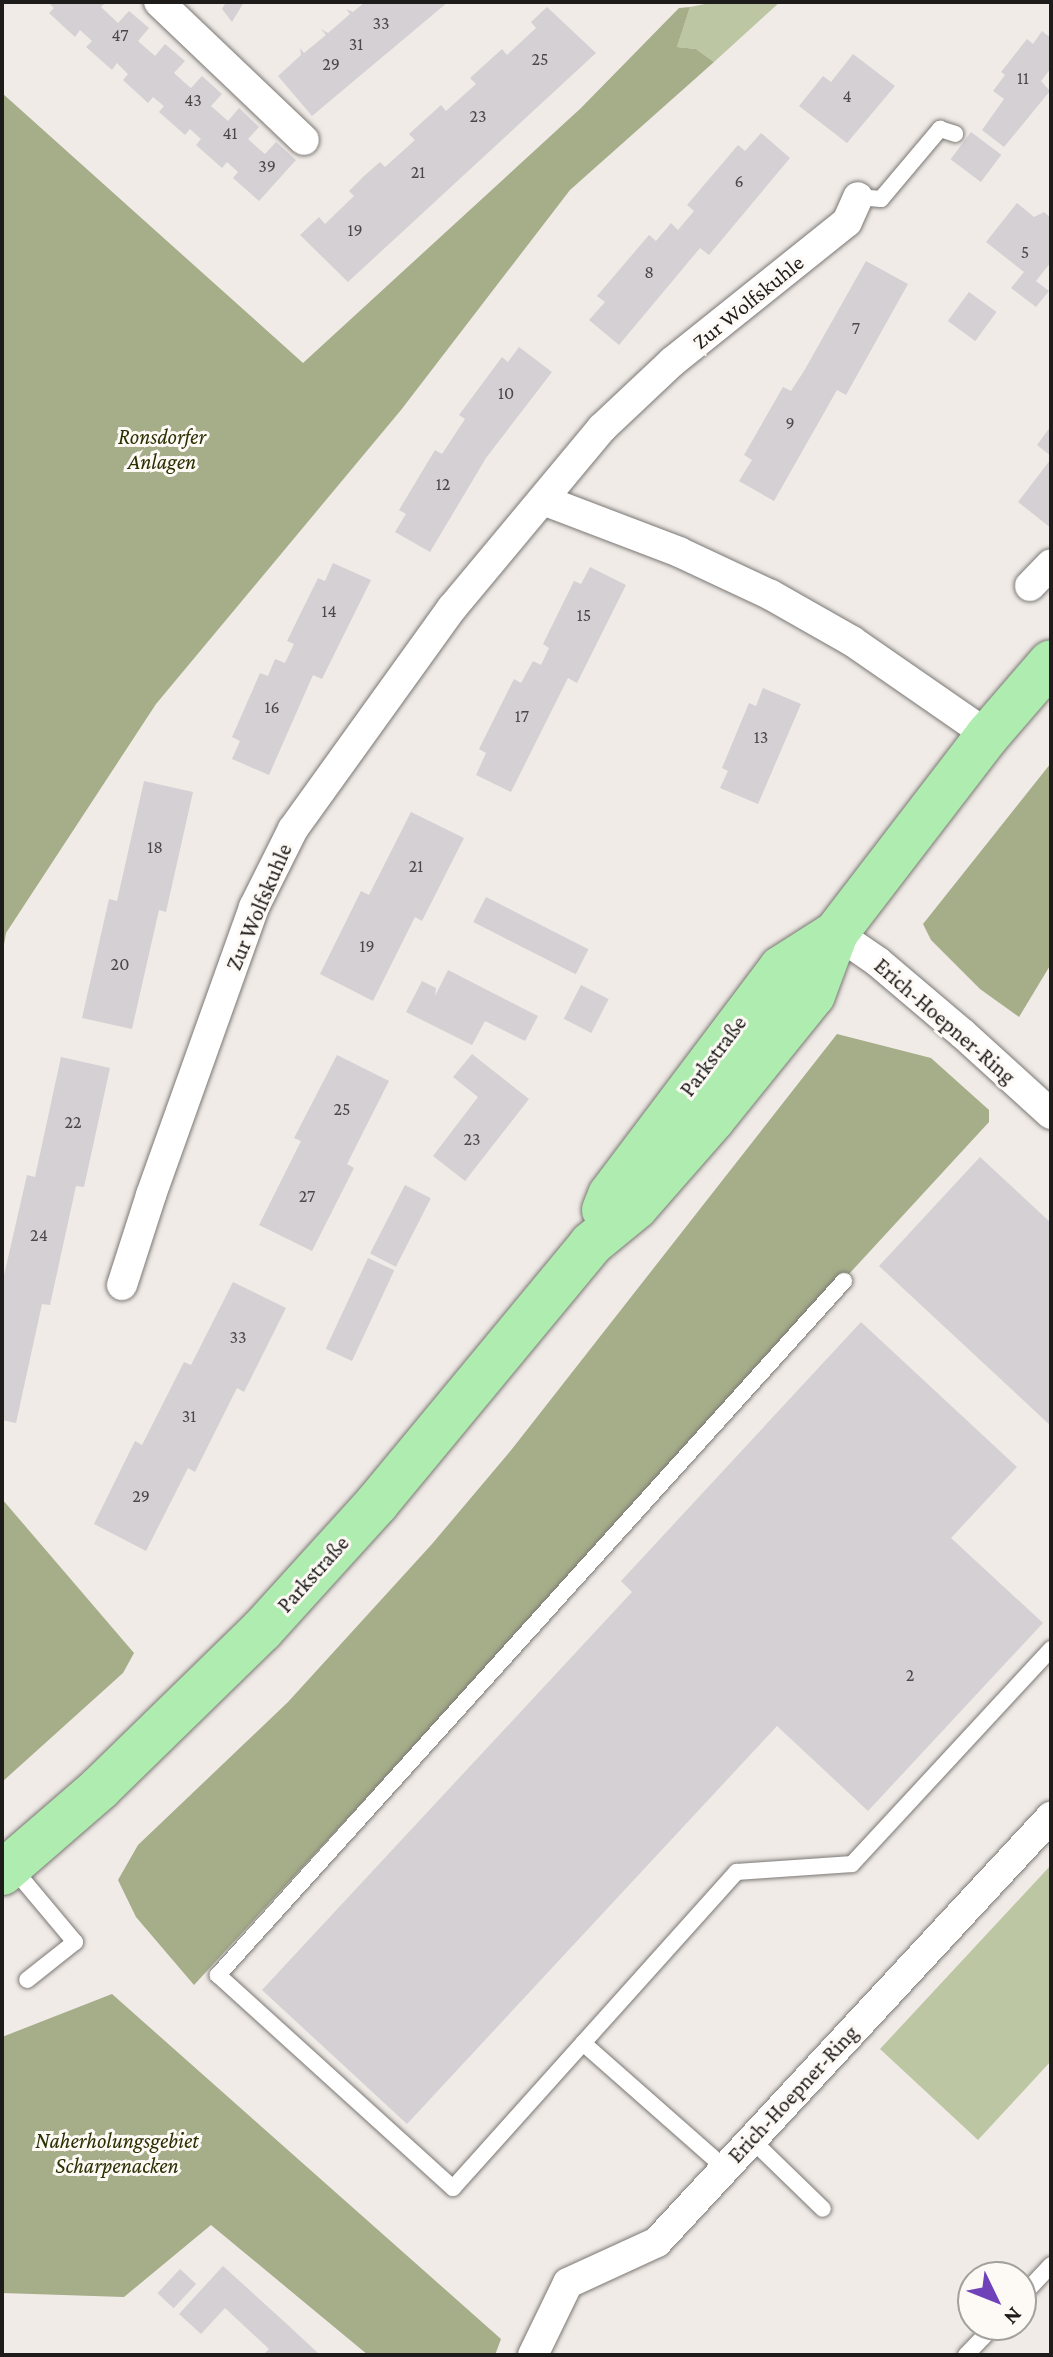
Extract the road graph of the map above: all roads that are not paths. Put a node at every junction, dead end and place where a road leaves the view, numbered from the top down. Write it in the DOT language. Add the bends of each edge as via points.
graph roads {
  1 [pos="171,5"];
  2 [pos="955,134"];
  3 [pos="304,140"];
  4 [pos="858,197"];
  5 [pos="543,500"];
  6 [pos="1051,564"];
  7 [pos="1030,586"];
  8 [pos="1051,662"];
  9 [pos="988,735"];
  10 [pos="836,933"];
  11 [pos="1051,1114"];
  12 [pos="844,1281"];
  13 [pos="122,1285"];
  14 [pos="1051,1649"];
  15 [pos="1051,1817"];
  16 [pos="6,1869"];
  17 [pos="27,1980"];
  18 [pos="583,2043"];
  19 [pos="751,2139"];
  20 [pos="725,2168"];
  21 [pos="823,2209"];
  22 [pos="1051,2265"];
  23 [pos="1037,2280"];
  24 [pos="533,2355"];
  1 -- 3 [label="street"];
  2 -- 4 [label="lane, Zur Wolfskuhle" via="940,129 881,199"];
  4 -- 5 [label="street, Zur Wolfskuhle" via="847,222 672,362 602,428"];
  5 -- 9 [label="street" via="679,552 783,602 852,641"];
  5 -- 13 [label="street, Zur Wolfskuhle" via="452,608 273,864"];
  6 -- 7 [label="street"];
  8 -- 9 [label="main road, Parkstraße"];
  9 -- 10 [label="main road, Parkstraße"];
  10 -- 11 [label="street, Erich-Hoepner-Ring" via="878,962"];
  10 -- 16 [label="main road, Parkstraße" via="813,995 788,1028 636,1207 591,1244 377,1503 178,1714"];
  12 -- 18 [label="lane" via="218,1975 453,2188"];
  14 -- 18 [label="lane" via="852,1864 737,1872"];
  15 -- 19 [label="street, Erich-Hoepner-Ring"];
  16 -- 17 [label="lane" via="75,1942"];
  18 -- 20 [label="lane"];
  19 -- 20 [label="street, Erich-Hoepner-Ring"];
  19 -- 21 [label="lane"];
  20 -- 24 [label="street, Erich-Hoepner-Ring" via="657,2242 568,2283"];
  22 -- 23 [label="lane"];
}
